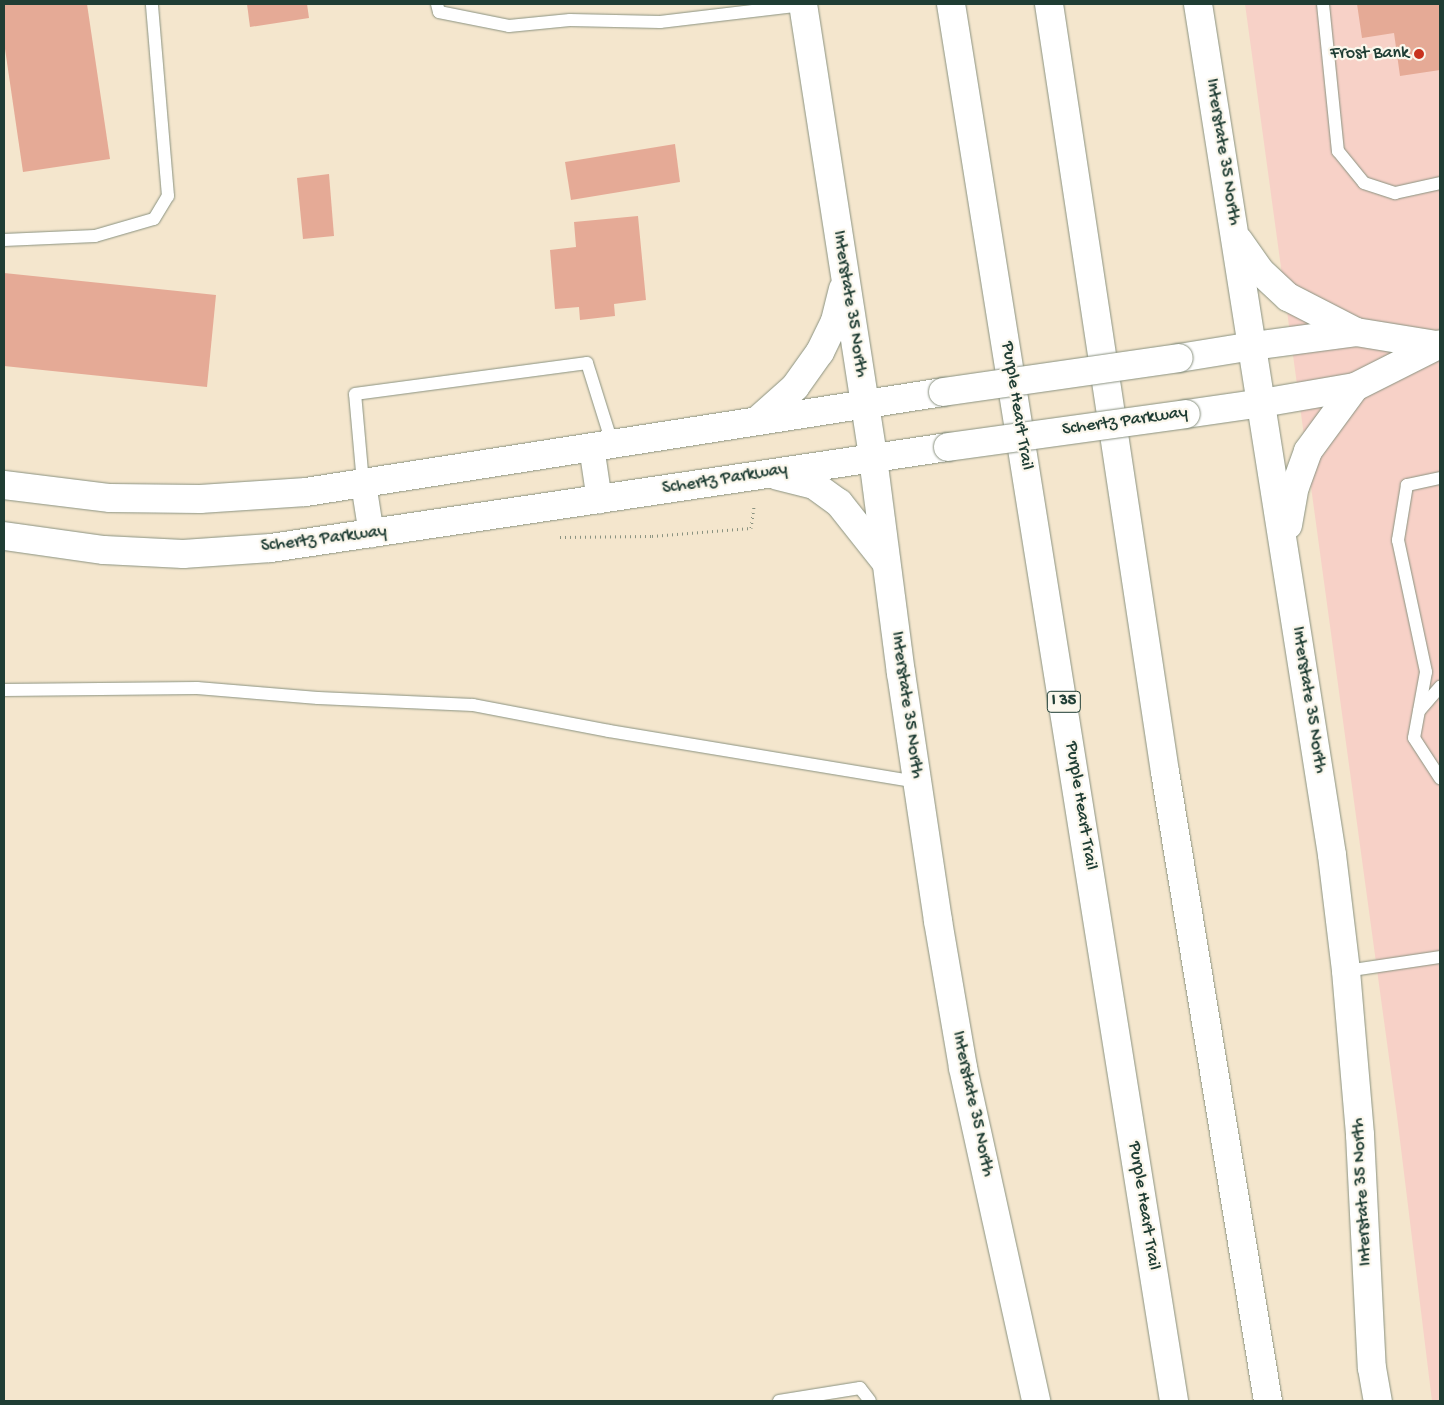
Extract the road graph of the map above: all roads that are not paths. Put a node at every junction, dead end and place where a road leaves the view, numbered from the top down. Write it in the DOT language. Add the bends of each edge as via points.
graph roads {
  1 [pos="152,4"];
  2 [pos="438,4"];
  3 [pos="803,4"];
  4 [pos="951,4"];
  5 [pos="1049,4"];
  6 [pos="1198,4"];
  7 [pos="1323,4"];
  8 [pos="1440,183"];
  9 [pos="1236,235"];
  10 [pos="4,240"];
  11 [pos="846,281"];
  12 [pos="1356,332"];
  13 [pos="1437,345"];
  14 [pos="1253,346"];
  15 [pos="1355,387"];
  16 [pos="1262,403"];
  17 [pos="864,404"];
  18 [pos="758,420"];
  19 [pos="602,445"];
  20 [pos="873,458"];
  21 [pos="767,474"];
  22 [pos="1440,478"];
  23 [pos="363,483"];
  24 [pos="4,485"];
  25 [pos="599,500"];
  26 [pos="371,534"];
  27 [pos="4,536"];
  28 [pos="1284,543"];
  29 [pos="886,563"];
  30 [pos="1440,687"];
  31 [pos="4,690"];
  32 [pos="1419,711"];
  33 [pos="1440,778"];
  34 [pos="917,782"];
  35 [pos="1440,957"];
  36 [pos="1346,971"];
  37 [pos="779,1401"];
  38 [pos="870,1401"];
  39 [pos="1036,1401"];
  40 [pos="1174,1401"];
  41 [pos="1268,1401"];
  42 [pos="1378,1401"];
  1 -- 10 [label="lane" via="168,196 154,220 96,236"];
  2 -- 3 [label="lane" via="440,12 509,26 570,20 660,22"];
  3 -- 11 [label="main road, Interstate 35 North"];
  4 -- 40 [label="main road, Purple Heart Trail / I 35"];
  5 -- 41 [label="main road" via="1165,772"];
  6 -- 9 [label="main road, Interstate 35 North"];
  7 -- 8 [label="lane" via="1338,151 1364,183 1395,193"];
  9 -- 12 [label="main road" via="1261,272 1288,297"];
  9 -- 14 [label="main road, Interstate 35 North"];
  11 -- 17 [label="main road, Interstate 35 North"];
  11 -- 18 [label="main road" via="835,321 820,352 795,387"];
  12 -- 13 [label="main road, Schertz Parkway"];
  12 -- 14 [label="main road, Schertz Parkway"];
  13 -- 15 [label="main road, Schertz Parkway"];
  14 -- 16 [label="main road, Interstate 35 North"];
  14 -- 17 [label="main road, Schertz Parkway, bridge"];
  15 -- 16 [label="main road, Schertz Parkway"];
  15 -- 28 [label="main road" via="1308,451 1295,488"];
  16 -- 20 [label="main road, Schertz Parkway, bridge"];
  16 -- 28 [label="main road, Interstate 35 North"];
  17 -- 18 [label="main road, Schertz Parkway"];
  17 -- 20 [label="main road, Interstate 35 North"];
  18 -- 19 [label="main road, Schertz Parkway"];
  19 -- 23 [label="main road, Schertz Parkway"];
  19 -- 23 [label="lane" via="587,363 355,394"];
  19 -- 25 [label="street"];
  20 -- 21 [label="main road, Schertz Parkway"];
  20 -- 29 [label="main road, Interstate 35 North"];
  21 -- 25 [label="main road, Schertz Parkway"];
  21 -- 29 [label="main road" via="814,485 839,503"];
  22 -- 32 [label="lane" via="1408,485 1398,540 1426,672"];
  23 -- 24 [label="main road, Schertz Parkway" via="306,492 200,499 110,498"];
  23 -- 26 [label="street"];
  25 -- 26 [label="main road, Schertz Parkway"];
  26 -- 27 [label="main road, Schertz Parkway" via="271,548 183,554 104,550"];
  28 -- 36 [label="main road, Interstate 35 North"];
  29 -- 34 [label="main road, Interstate 35 North"];
  30 -- 32 [label="lane"];
  31 -- 34 [label="lane" via="197,688 318,698 473,705"];
  32 -- 33 [label="lane" via="1414,738"];
  34 -- 39 [label="main road, Interstate 35 North" via="963,1068"];
  35 -- 36 [label="lane"];
  36 -- 42 [label="main road, Interstate 35 North" via="1360,1135 1372,1368"];
  37 -- 38 [label="lane" via="860,1388"];
}
